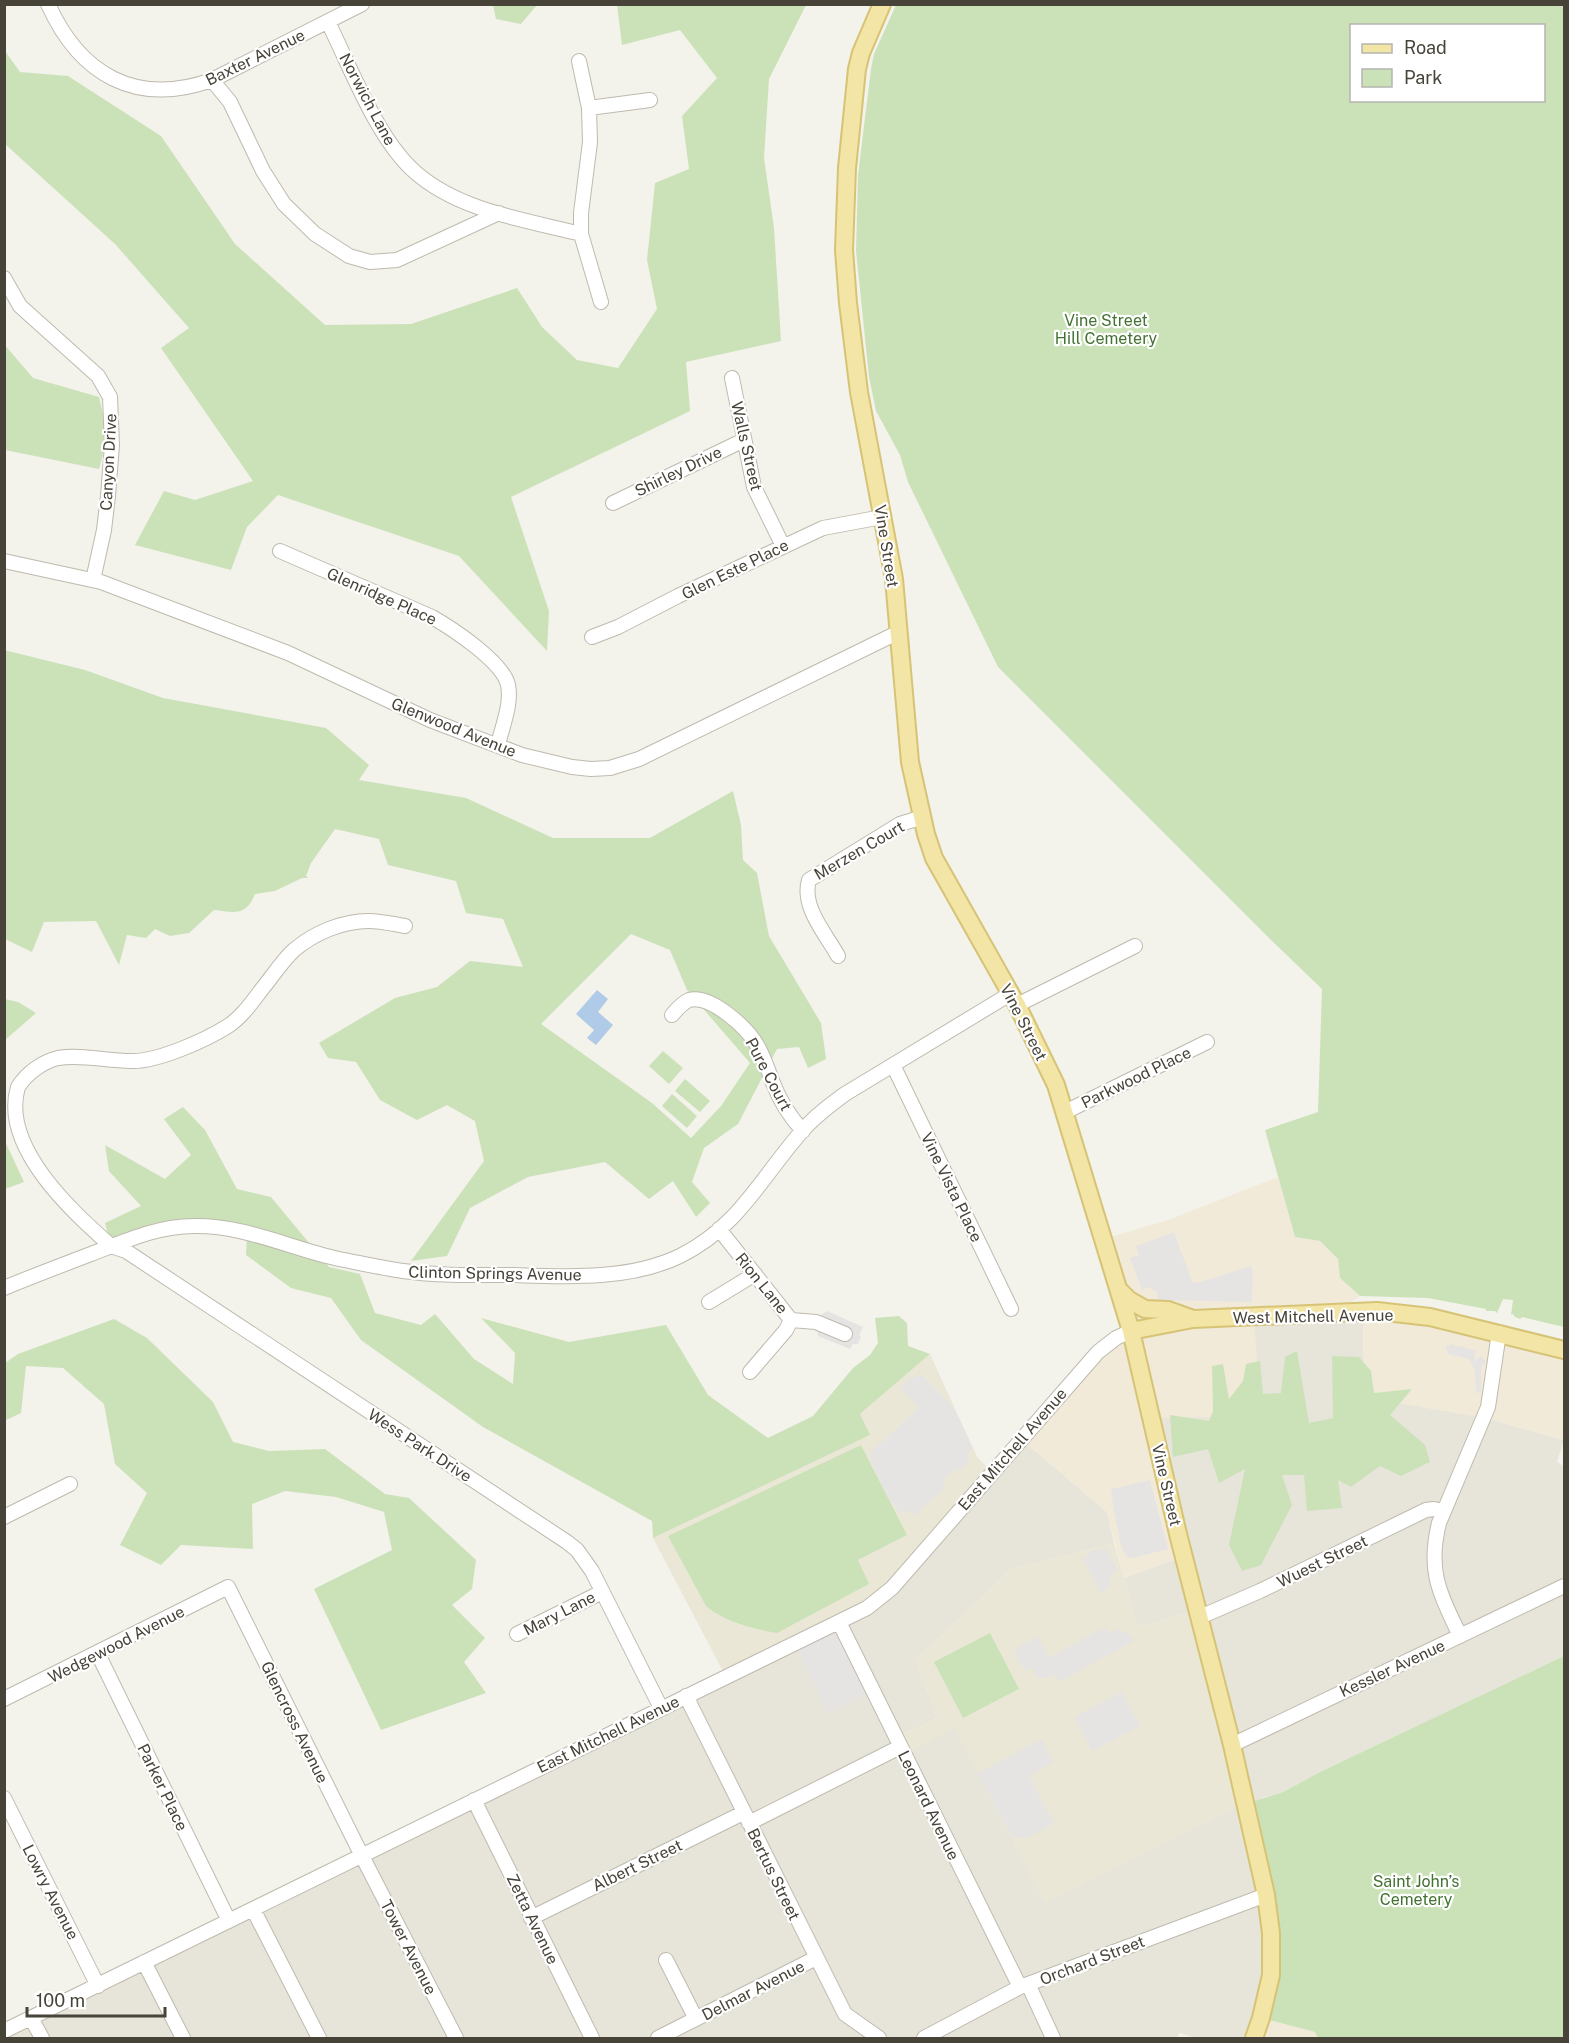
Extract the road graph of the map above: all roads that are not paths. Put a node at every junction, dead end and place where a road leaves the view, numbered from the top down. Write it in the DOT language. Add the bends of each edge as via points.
graph roads {
  1 [pos="48,4"];
  2 [pos="362,4"];
  3 [pos="882,4"];
  4 [pos="328,22"];
  5 [pos="579,61"];
  6 [pos="212,80"];
  7 [pos="650,100"];
  8 [pos="589,108"];
  9 [pos="499,213"];
  10 [pos="581,234"];
  11 [pos="4,278"];
  12 [pos="601,302"];
  13 [pos="732,378"];
  14 [pos="744,440"];
  15 [pos="613,502"];
  16 [pos="882,517"];
  17 [pos="783,546"];
  18 [pos="280,551"];
  19 [pos="4,561"];
  20 [pos="93,580"];
  21 [pos="897,633"];
  22 [pos="592,637"];
  23 [pos="498,745"];
  24 [pos="923,817"];
  25 [pos="405,926"];
  26 [pos="1135,946"];
  27 [pos="838,956"];
  28 [pos="1014,1000"];
  29 [pos="672,1015"];
  30 [pos="1207,1042"];
  31 [pos="893,1065"];
  32 [pos="1065,1112"];
  33 [pos="802,1131"];
  34 [pos="719,1230"];
  35 [pos="111,1246"];
  36 [pos="754,1274"];
  37 [pos="4,1288"];
  38 [pos="1119,1290"];
  39 [pos="709,1302"];
  40 [pos="1011,1309"];
  41 [pos="1193,1319"];
  42 [pos="791,1320"];
  43 [pos="1131,1331"];
  44 [pos="1500,1333"];
  45 [pos="845,1334"];
  46 [pos="1564,1350"];
  47 [pos="750,1371"];
  48 [pos="70,1484"];
  49 [pos="1444,1511"];
  50 [pos="4,1517"];
  51 [pos="1564,1586"];
  52 [pos="228,1587"];
  53 [pos="602,1592"];
  54 [pos="1200,1617"];
  55 [pos="839,1622"];
  56 [pos="516,1634"];
  57 [pos="1460,1636"];
  58 [pos="98,1654"];
  59 [pos="686,1696"];
  60 [pos="4,1699"];
  61 [pos="661,1708"];
  62 [pos="1232,1745"];
  63 [pos="900,1747"];
  64 [pos="4,1798"];
  65 [pos="474,1800"];
  66 [pos="746,1818"];
  67 [pos="362,1856"];
  68 [pos="1266,1895"];
  69 [pos="253,1909"];
  70 [pos="531,1918"];
  71 [pos="229,1921"];
  72 [pos="816,1958"];
  73 [pos="666,1960"];
  74 [pos="144,1962"];
  75 [pos="1024,1985"];
  76 [pos="98,1986"];
  77 [pos="31,2018"];
  78 [pos="696,2019"];
  79 [pos="4,2031"];
  80 [pos="42,2038"];
  81 [pos="183,2038"];
  82 [pos="320,2038"];
  83 [pos="456,2038"];
  84 [pos="592,2038"];
  85 [pos="658,2038"];
  86 [pos="879,2038"];
  87 [pos="924,2038"];
  88 [pos="1053,2038"];
  89 [pos="1254,2038"];
  1 -- 6 [label="street, Baxter Avenue" via="72,47 108,76 137,87 168,90"];
  2 -- 4 [label="street, Baxter Avenue"];
  3 -- 16 [label="main road, Vine Street" via="856,69 843,229 859,392"];
  4 -- 6 [label="street, Baxter Avenue"];
  4 -- 9 [label="street, Norwich Lane" via="381,129 406,164 443,192"];
  5 -- 8 [label="street"];
  6 -- 9 [label="street" via="230,102 263,171 284,204 315,234 349,256 370,262 397,260"];
  7 -- 8 [label="street"];
  8 -- 10 [label="street" via="590,142"];
  9 -- 10 [label="street, Norwich Lane"];
  10 -- 12 [label="street"];
  11 -- 20 [label="street, Canyon Drive" via="20,306 98,376 110,397 108,496"];
  13 -- 14 [label="street, Walls Street"];
  14 -- 15 [label="street, Shirley Drive"];
  14 -- 17 [label="street, Walls Street" via="757,493"];
  16 -- 17 [label="street, Glen Este Place" via="823,528"];
  16 -- 21 [label="main road, Vine Street" via="894,579"];
  17 -- 22 [label="street, Glen Este Place"];
  18 -- 23 [label="street, Glenridge Place" via="432,617 496,663 505,675 509,696"];
  19 -- 20 [label="street, Glenwood Avenue"];
  20 -- 23 [label="street, Glenwood Avenue" via="288,653 430,720"];
  21 -- 23 [label="street, Glenwood Avenue" via="623,765 572,767"];
  21 -- 24 [label="main road, Vine Street" via="910,762"];
  24 -- 27 [label="street, Merzen Court" via="900,824 809,880 807,903"];
  24 -- 28 [label="main road, Vine Street" via="934,858"];
  25 -- 35 [label="street, Wess Park Drive" via="369,921 348,923 310,938 293,951 229,1025 170,1053 131,1061 59,1058 43,1064 23,1080 10,1111 13,1137 23,1161 39,1181"];
  26 -- 28 [label="street, Clinton Springs Avenue"];
  28 -- 31 [label="street, Clinton Springs Avenue"];
  28 -- 32 [label="main road, Vine Street"];
  29 -- 33 [label="street, Pure Court" via="680,1005 702,1001 739,1024 756,1043 783,1104"];
  30 -- 32 [label="street, Parkwood Place"];
  31 -- 33 [label="street, Clinton Springs Avenue" via="845,1094"];
  31 -- 40 [label="street, Vine Vista Place"];
  32 -- 38 [label="main road, Vine Street"];
  33 -- 34 [label="street, Clinton Springs Avenue" via="756,1191"];
  34 -- 35 [label="street, Clinton Springs Avenue" via="682,1254 654,1265 562,1276 404,1271 338,1259 247,1233 196,1226 152,1232"];
  34 -- 36 [label="street, Rion Lane"];
  35 -- 37 [label="street, Clinton Springs Avenue"];
  35 -- 53 [label="street, Wess Park Drive" via="126,1251 567,1542 585,1560"];
  36 -- 39 [label="street"];
  36 -- 42 [label="street, Rion Lane"];
  38 -- 41 [label="main road" via="1145,1309 1168,1310"];
  38 -- 43 [label="main road, Vine Street"];
  41 -- 43 [label="main road, West Mitchell Avenue"];
  41 -- 44 [label="main road, West Mitchell Avenue" via="1377,1311 1418,1315"];
  42 -- 45 [label="street, Rion Lane" via="816,1322"];
  42 -- 47 [label="street"];
  43 -- 54 [label="main road, Vine Street"];
  43 -- 55 [label="street, East Mitchell Avenue" via="1104,1347 1076,1376 892,1588 867,1608"];
  44 -- 46 [label="main road, West Mitchell Avenue"];
  44 -- 49 [label="street, Kessler Avenue" via="1488,1407"];
  48 -- 50 [label="street"];
  49 -- 54 [label="street, Wuest Street" via="1426,1510"];
  49 -- 57 [label="street, Kessler Avenue" via="1435,1539 1435,1574"];
  51 -- 57 [label="street"];
  52 -- 58 [label="street, Wedgewood Avenue"];
  52 -- 67 [label="street, Glencross Avenue"];
  53 -- 56 [label="street, Mary Lane"];
  53 -- 61 [label="street, Wess Park Drive"];
  54 -- 62 [label="main road, Vine Street"];
  55 -- 59 [label="street, East Mitchell Avenue"];
  55 -- 63 [label="street, Leonard Avenue"];
  57 -- 62 [label="street, Kessler Avenue"];
  58 -- 60 [label="street, Wedgewood Avenue"];
  58 -- 71 [label="street, Parker Place"];
  59 -- 61 [label="street, East Mitchell Avenue"];
  59 -- 66 [label="street, Bertus Street"];
  61 -- 65 [label="street, East Mitchell Avenue"];
  62 -- 68 [label="main road, Vine Street"];
  63 -- 66 [label="street, Albert Street"];
  63 -- 75 [label="street, Leonard Avenue"];
  64 -- 76 [label="street, Lowry Avenue"];
  65 -- 67 [label="street, East Mitchell Avenue"];
  65 -- 70 [label="street, Zetta Avenue"];
  66 -- 70 [label="street, Albert Street"];
  66 -- 72 [label="street, Bertus Street"];
  67 -- 69 [label="street, East Mitchell Avenue"];
  67 -- 83 [label="street, Tower Avenue"];
  68 -- 75 [label="street, Orchard Street"];
  68 -- 89 [label="main road, Vine Street" via="1271,1932 1270,1975"];
  69 -- 71 [label="street, East Mitchell Avenue"];
  69 -- 82 [label="street"];
  70 -- 84 [label="street, Zetta Avenue"];
  71 -- 74 [label="street, East Mitchell Avenue"];
  72 -- 78 [label="street, Delmar Avenue"];
  72 -- 86 [label="street, Bertus Street" via="844,2014"];
  73 -- 78 [label="street"];
  74 -- 76 [label="street, East Mitchell Avenue"];
  74 -- 81 [label="street"];
  75 -- 87 [label="street, Orchard Street"];
  75 -- 88 [label="street, Leonard Avenue"];
  76 -- 77 [label="street, East Mitchell Avenue"];
  77 -- 79 [label="street, East Mitchell Avenue"];
  77 -- 80 [label="street"];
  78 -- 85 [label="street, Delmar Avenue"];
}
